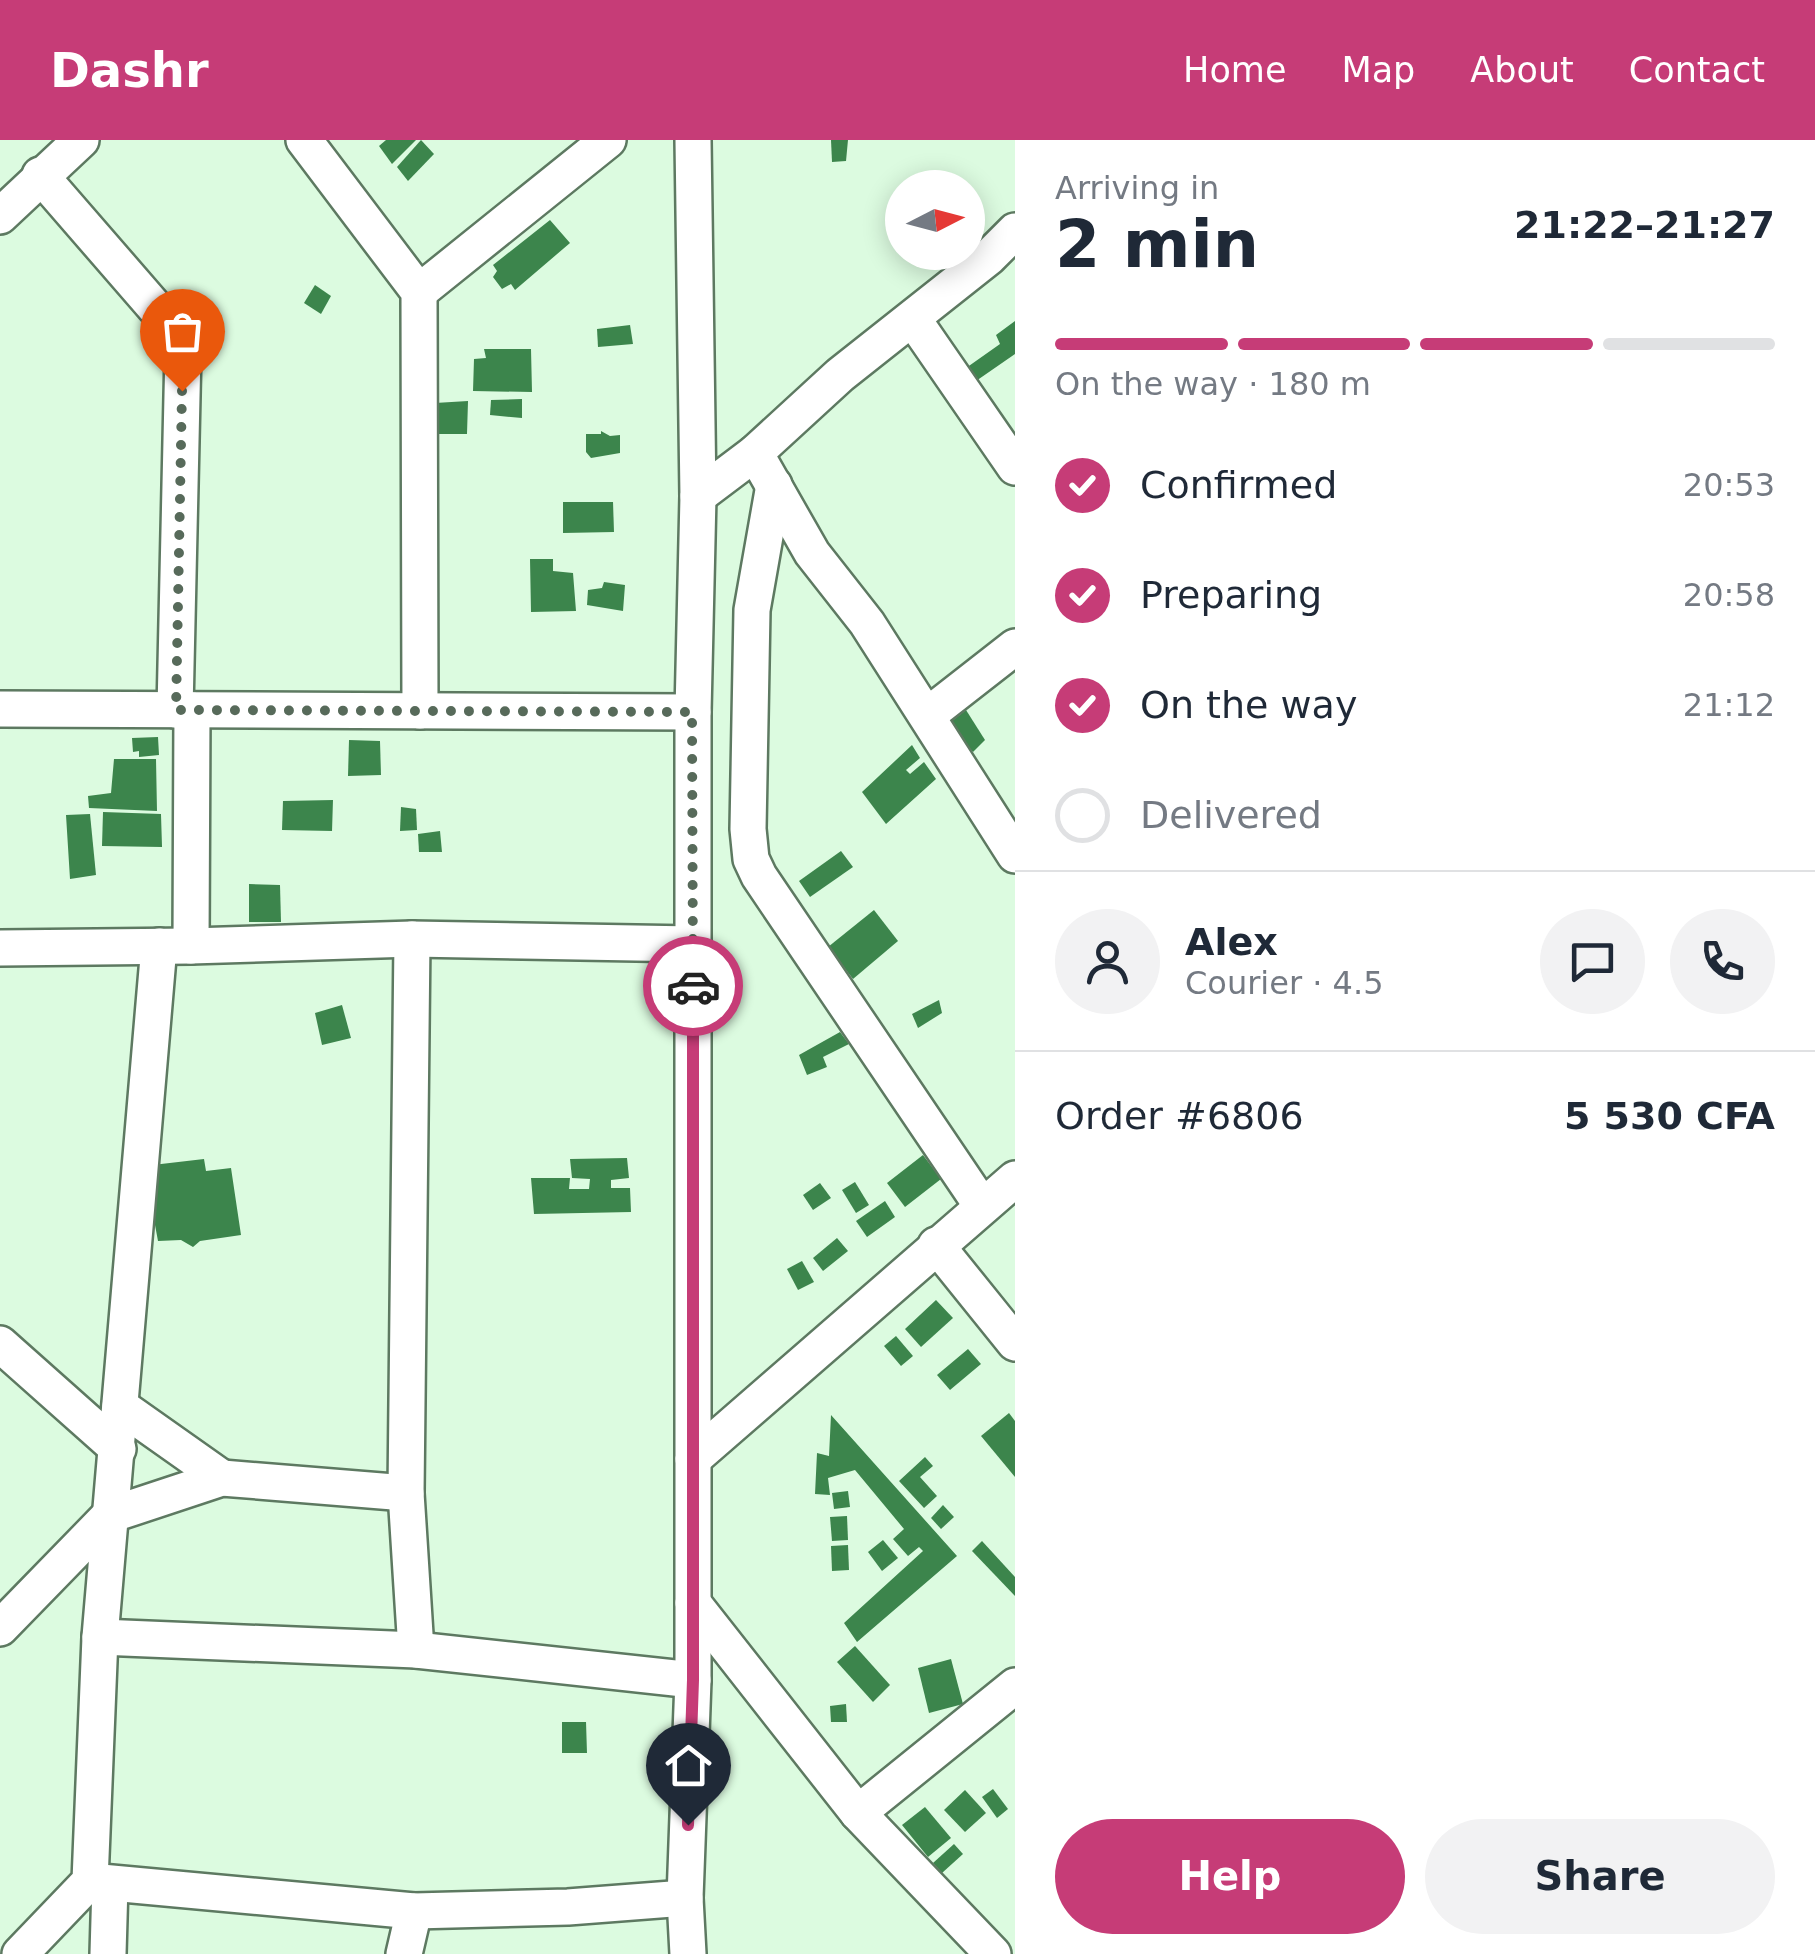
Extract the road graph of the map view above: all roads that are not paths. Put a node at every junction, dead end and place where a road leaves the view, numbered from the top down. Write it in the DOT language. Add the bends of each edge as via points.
graph roads {
  1 [pos="81,140"];
  2 [pos="304,140"];
  3 [pos="608,140"];
  4 [pos="694,140"];
  5 [pos="40,175"];
  6 [pos="0,216"];
  7 [pos="1015,231"];
  8 [pos="419,292"];
  9 [pos="913,320"];
  10 [pos="756,453"];
  11 [pos="1015,467"];
  12 [pos="774,485"];
  13 [pos="698,496"];
  14 [pos="1015,647"];
  15 [pos="0,709"];
  16 [pos="184,710"];
  17 [pos="420,711"];
  18 [pos="692,712"];
  19 [pos="928,715"];
  20 [pos="1015,855"];
  21 [pos="412,939"];
  22 [pos="693,944"];
  23 [pos="175,946"];
  24 [pos="0,948"];
  25 [pos="1015,1179"];
  26 [pos="982,1206"];
  27 [pos="936,1245"];
  28 [pos="1015,1343"];
  29 [pos="0,1344"];
  30 [pos="120,1406"];
  31 [pos="118,1449"];
  32 [pos="693,1459"];
  33 [pos="222,1478"];
  34 [pos="406,1493"];
  35 [pos="110,1514"];
  36 [pos="693,1603"];
  37 [pos="0,1628"];
  38 [pos="100,1637"];
  39 [pos="416,1650"];
  40 [pos="693,1680"];
  41 [pos="1015,1686"];
  42 [pos="858,1812"];
  43 [pos="100,1883"];
  44 [pos="685,1898"];
  45 [pos="414,1911"];
  46 [pos="20,1954"];
  47 [pos="108,1954"];
  48 [pos="404,1954"];
  49 [pos="688,1954"];
  50 [pos="993,1954"];
  1 -- 5 [label="street"];
  2 -- 8 [label="street"];
  3 -- 8 [label="street"];
  4 -- 13 [label="street"];
  5 -- 6 [label="street"];
  5 -- 16 [label="street" via="171,326 183,351"];
  7 -- 9 [label="street"];
  8 -- 17 [label="street"];
  9 -- 10 [label="street"];
  9 -- 11 [label="street"];
  10 -- 12 [label="street"];
  10 -- 13 [label="street"];
  12 -- 19 [label="street" via="812,553"];
  12 -- 26 [label="street" via="752,610 751,859"];
  13 -- 18 [label="street"];
  14 -- 19 [label="street"];
  15 -- 16 [label="street"];
  16 -- 17 [label="street"];
  16 -- 23 [label="street"];
  17 -- 18 [label="street"];
  18 -- 22 [label="street"];
  19 -- 20 [label="street"];
  21 -- 22 [label="street"];
  21 -- 23 [label="street"];
  21 -- 34 [label="street"];
  22 -- 32 [label="street"];
  23 -- 24 [label="street"];
  23 -- 30 [label="street"];
  25 -- 26 [label="street"];
  26 -- 27 [label="street"];
  27 -- 28 [label="street"];
  27 -- 32 [label="street"];
  29 -- 31 [label="street"];
  30 -- 31 [label="street"];
  30 -- 33 [label="street"];
  31 -- 35 [label="street"];
  32 -- 36 [label="street"];
  33 -- 34 [label="street"];
  33 -- 35 [label="street"];
  34 -- 39 [label="street"];
  35 -- 37 [label="street"];
  35 -- 38 [label="street"];
  36 -- 40 [label="street"];
  36 -- 42 [label="street"];
  38 -- 39 [label="street"];
  38 -- 43 [label="street"];
  39 -- 40 [label="street"];
  40 -- 44 [label="street"];
  41 -- 42 [label="street"];
  42 -- 50 [label="street"];
  43 -- 45 [label="street"];
  43 -- 46 [label="street"];
  43 -- 47 [label="street"];
  44 -- 45 [label="street"];
  44 -- 49 [label="street"];
  45 -- 48 [label="street"];
}
